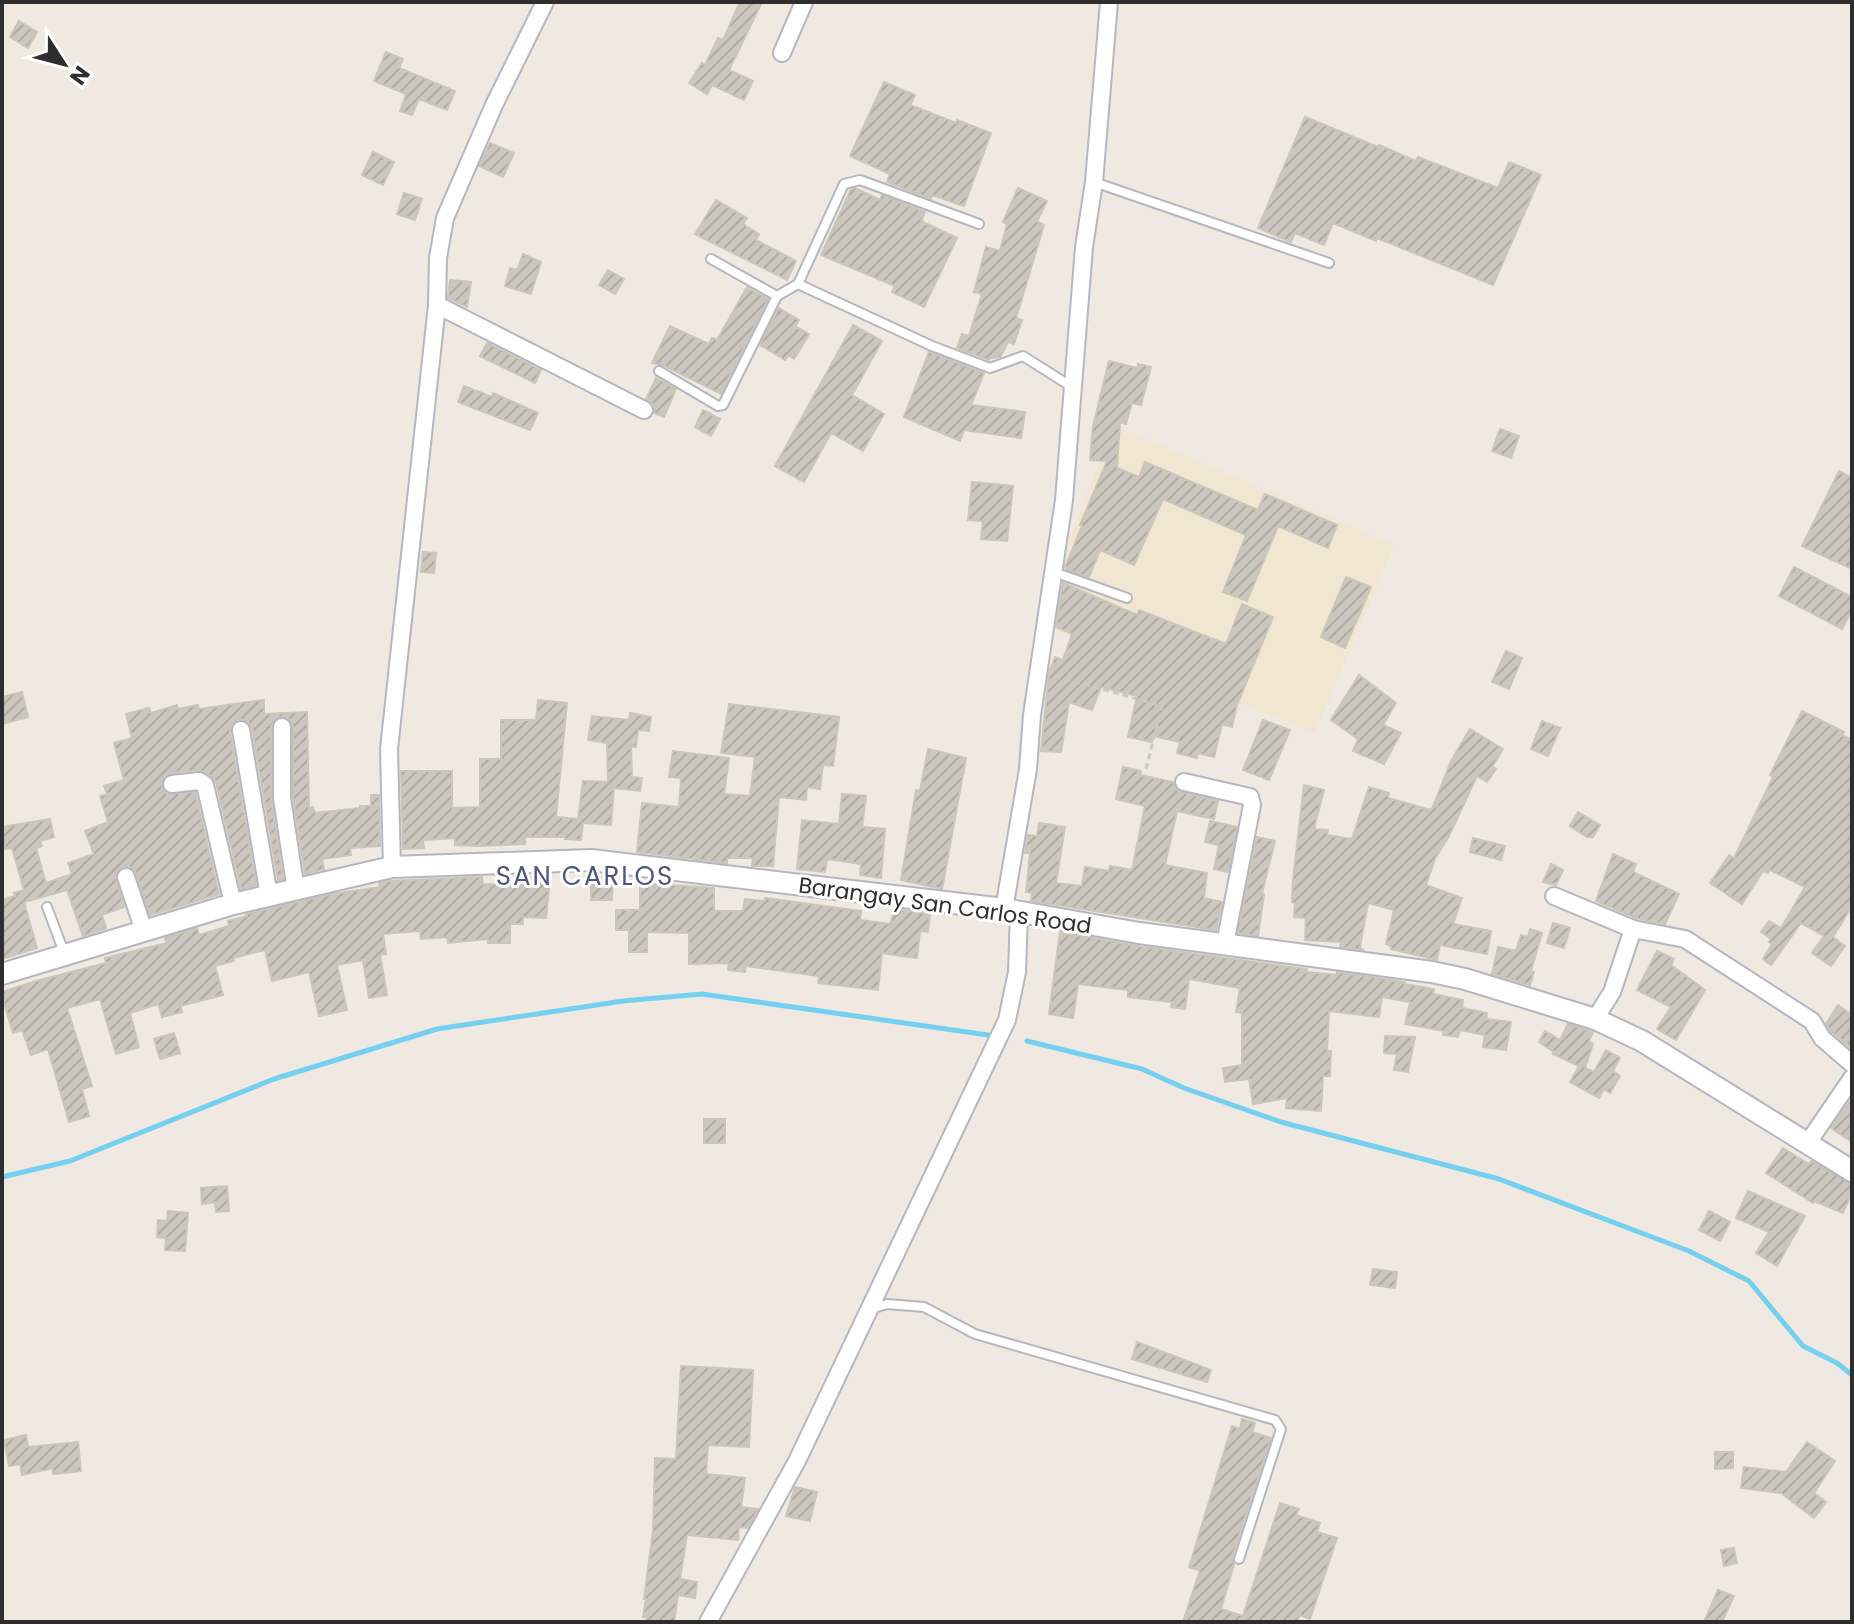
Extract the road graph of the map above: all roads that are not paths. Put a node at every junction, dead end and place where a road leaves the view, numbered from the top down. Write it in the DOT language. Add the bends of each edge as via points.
graph roads {
  1 [pos="545,2"];
  2 [pos="804,2"];
  3 [pos="1109,2"];
  4 [pos="782,53"];
  5 [pos="1094,182"];
  6 [pos="979,224"];
  7 [pos="711,259"];
  8 [pos="1329,263"];
  9 [pos="798,284"];
  10 [pos="777,296"];
  11 [pos="437,305"];
  12 [pos="659,371"];
  13 [pos="1072,387"];
  14 [pos="644,410"];
  15 [pos="1054,572"];
  16 [pos="1127,598"];
  17 [pos="282,727"];
  18 [pos="241,730"];
  19 [pos="1184,782"];
  20 [pos="172,784"];
  21 [pos="392,867"];
  22 [pos="126,877"];
  23 [pos="296,891"];
  24 [pos="269,896"];
  25 [pos="1554,896"];
  26 [pos="233,904"];
  27 [pos="47,907"];
  28 [pos="1011,910"];
  29 [pos="1633,929"];
  30 [pos="144,931"];
  31 [pos="1225,944"];
  32 [pos="65,956"];
  33 [pos="2,974"];
  34 [pos="1595,1019"];
  35 [pos="1852,1064"];
  36 [pos="1852,1078"];
  37 [pos="1807,1144"];
  38 [pos="1852,1171"];
  39 [pos="871,1309"];
  40 [pos="1239,1559"];
  41 [pos="708,1622"];
  1 -- 11 [label="street" via="445,218"];
  2 -- 4 [label="street"];
  3 -- 5 [label="street"];
  5 -- 8 [label="lane"];
  5 -- 13 [label="street"];
  6 -- 9 [label="lane" via="860,180 844,184"];
  7 -- 10 [label="lane"];
  9 -- 10 [label="lane"];
  9 -- 13 [label="lane" via="990,368 1023,356"];
  10 -- 12 [label="lane" via="723,405"];
  11 -- 14 [label="street"];
  11 -- 21 [label="street" via="389,749"];
  13 -- 15 [label="street"];
  15 -- 16 [label="lane"];
  15 -- 28 [label="street"];
  17 -- 23 [label="street" via="282,798"];
  18 -- 24 [label="street"];
  19 -- 31 [label="street" via="1250,797"];
  20 -- 26 [label="street" via="205,785"];
  21 -- 23 [label="street, Barangay San Carlos Road"];
  21 -- 28 [label="street, Barangay San Carlos Road" via="591,860"];
  22 -- 30 [label="street"];
  23 -- 24 [label="street, Barangay San Carlos Road"];
  24 -- 26 [label="street, Barangay San Carlos Road"];
  25 -- 29 [label="street"];
  26 -- 30 [label="street, Barangay San Carlos Road"];
  27 -- 32 [label="lane"];
  28 -- 31 [label="street, Barangay San Carlos Road"];
  28 -- 39 [label="street" via="1017,972 1007,1020"];
  29 -- 34 [label="street" via="1612,992"];
  29 -- 35 [label="street" via="1685,939 1812,1021 1822,1038"];
  30 -- 32 [label="street, Barangay San Carlos Road"];
  31 -- 34 [label="street, Barangay San Carlos Road" via="1432,972"];
  32 -- 33 [label="street, Barangay San Carlos Road"];
  34 -- 37 [label="street, Barangay San Carlos Road" via="1642,1041"];
  36 -- 37 [label="street"];
  37 -- 38 [label="street, Barangay San Carlos Road"];
  39 -- 40 [label="lane" via="887,1304 924,1307 975,1334 1275,1420 1281,1429"];
  39 -- 41 [label="street" via="797,1461"];
}
